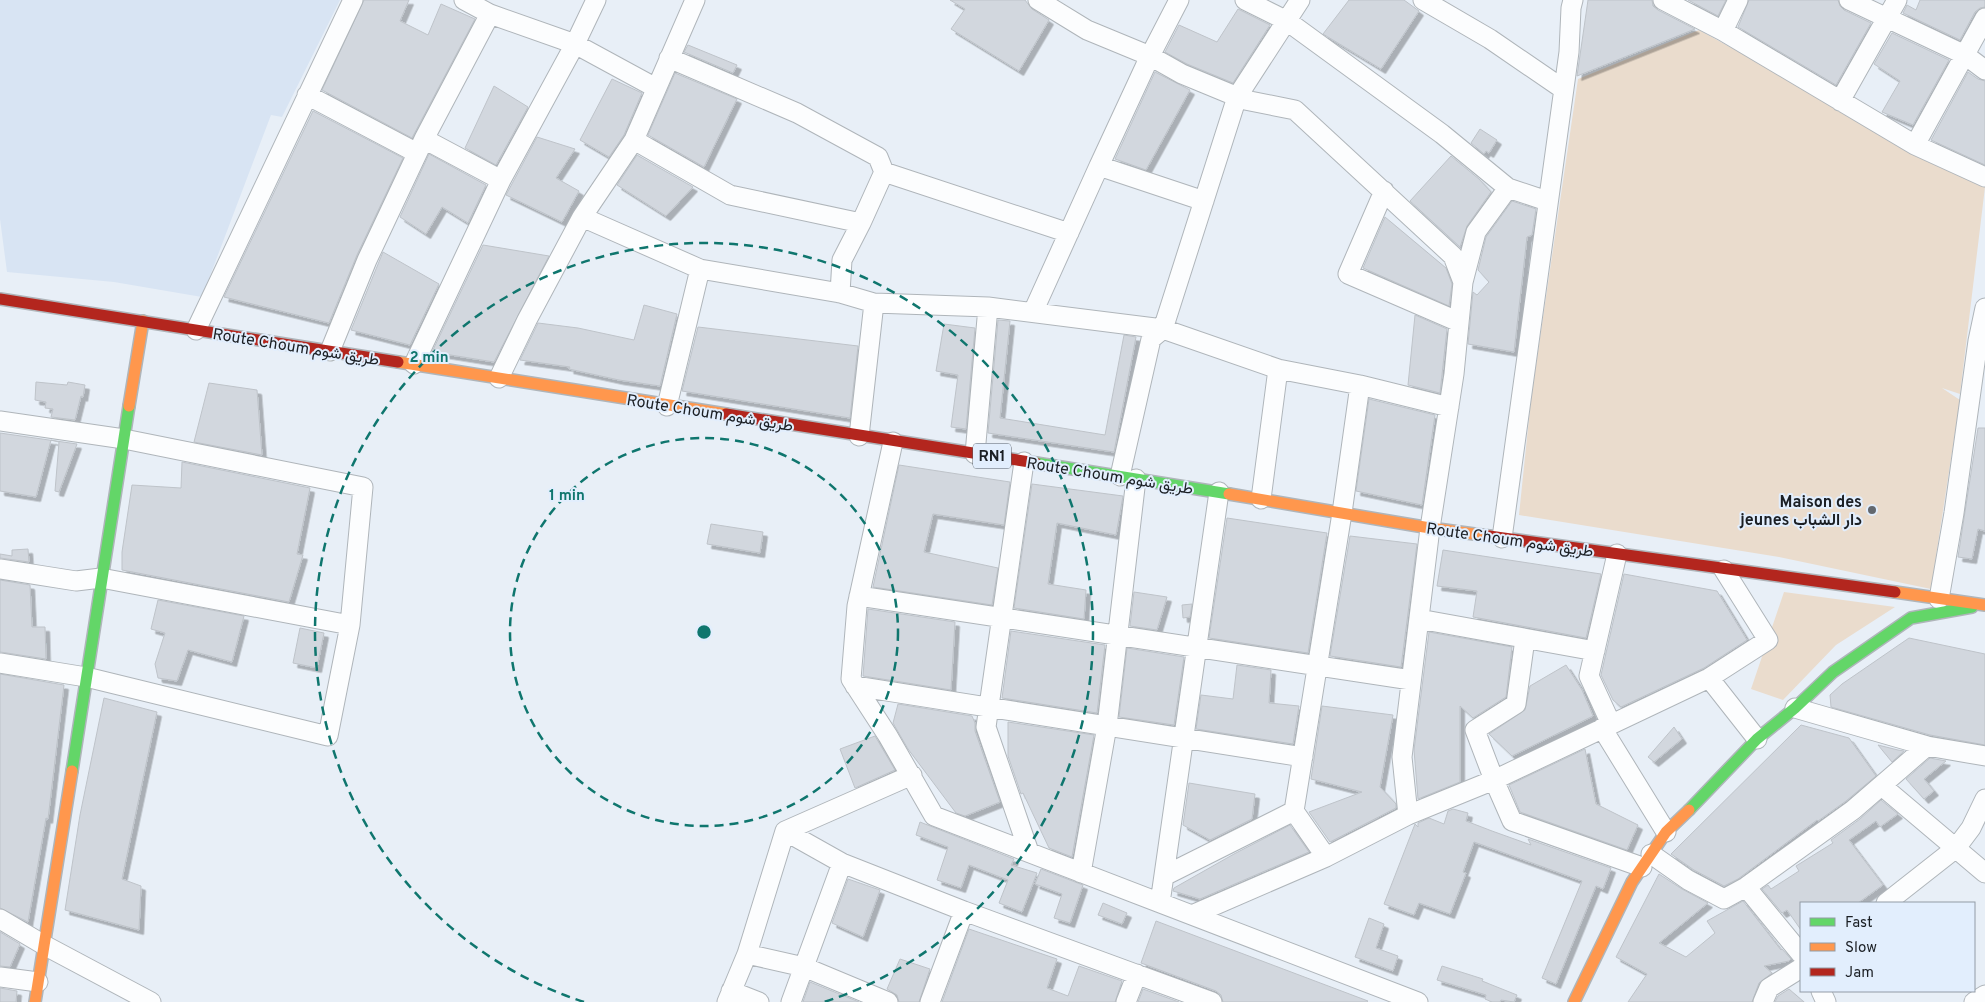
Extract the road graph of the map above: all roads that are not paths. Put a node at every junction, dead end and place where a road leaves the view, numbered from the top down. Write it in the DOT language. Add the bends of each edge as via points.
graph roads {
  1 [pos="353,0"];
  2 [pos="464,0"];
  3 [pos="596,0"];
  4 [pos="696,0"];
  5 [pos="1038,0"];
  6 [pos="1179,0"];
  7 [pos="1245,0"];
  8 [pos="1300,0"];
  9 [pos="1423,0"];
  10 [pos="1573,0"];
  11 [pos="1663,0"];
  12 [pos="1738,0"];
  13 [pos="1849,0"];
  14 [pos="1897,0"];
  15 [pos="490,14"];
  16 [pos="1985,18"];
  17 [pos="1886,19"];
  18 [pos="1287,21"];
  19 [pos="1722,31"];
  20 [pos="575,44"];
  21 [pos="1965,55"];
  22 [pos="1150,56"];
  23 [pos="670,58"];
  24 [pos="1985,70"];
  25 [pos="656,88"];
  26 [pos="1563,89"];
  27 [pos="306,95"];
  28 [pos="1237,97"];
  29 [pos="1840,101"];
  30 [pos="634,140"];
  31 [pos="1915,145"];
  32 [pos="420,146"];
  33 [pos="1099,166"];
  34 [pos="884,172"];
  35 [pos="1985,177"];
  36 [pos="501,180"];
  37 [pos="1508,188"];
  38 [pos="1384,191"];
  39 [pos="1204,201"];
  40 [pos="1548,201"];
  41 [pos="582,217"];
  42 [pos="861,223"];
  43 [pos="1068,233"];
  44 [pos="700,269"];
  45 [pos="1462,282"];
  46 [pos="840,293"];
  47 [pos="0,299"];
  48 [pos="874,302"];
  49 [pos="988,307"];
  50 [pos="1985,308"];
  51 [pos="1033,312"];
  52 [pos="143,321"];
  53 [pos="1459,322"];
  54 [pos="1163,329"];
  55 [pos="196,330"];
  56 [pos="330,351"];
  57 [pos="1980,363"];
  58 [pos="414,364"];
  59 [pos="1278,369"];
  60 [pos="499,378"];
  61 [pos="1360,386"];
  62 [pos="667,406"];
  63 [pos="1449,408"];
  64 [pos="0,421"];
  65 [pos="859,436"];
  66 [pos="124,439"];
  67 [pos="893,442"];
  68 [pos="975,454"];
  69 [pos="1024,462"];
  70 [pos="1128,478"];
  71 [pos="1219,492"];
  72 [pos="1261,498"];
  73 [pos="1342,512"];
  74 [pos="1430,528"];
  75 [pos="1502,538"];
  76 [pos="1618,554"];
  77 [pos="0,569"];
  78 [pos="1724,570"];
  79 [pos="102,578"];
  80 [pos="859,596"];
  81 [pos="1939,599"];
  82 [pos="1985,605"];
  83 [pos="1002,618"];
  84 [pos="1419,619"];
  85 [pos="350,625"];
  86 [pos="1118,636"];
  87 [pos="1525,639"];
  88 [pos="1197,648"];
  89 [pos="1595,651"];
  90 [pos="0,663"];
  91 [pos="1317,666"];
  92 [pos="86,677"];
  93 [pos="1709,678"];
  94 [pos="1411,680"];
  95 [pos="855,686"];
  96 [pos="989,707"];
  97 [pos="1795,708"];
  98 [pos="1107,726"];
  99 [pos="1606,726"];
  100 [pos="1184,738"];
  101 [pos="1757,739"];
  102 [pos="1927,746"];
  103 [pos="1985,756"];
  104 [pos="1303,757"];
  105 [pos="912,776"];
  106 [pos="1494,780"];
  107 [pos="1882,786"];
  108 [pos="1985,799"];
  109 [pos="1294,811"];
  110 [pos="1408,815"];
  111 [pos="786,831"];
  112 [pos="1666,832"];
  113 [pos="1956,848"];
  114 [pos="1029,852"];
  115 [pos="1326,857"];
  116 [pos="1647,860"];
  117 [pos="842,862"];
  118 [pos="1985,873"];
  119 [pos="1081,874"];
  120 [pos="1164,876"];
  121 [pos="1746,887"];
  122 [pos="1887,902"];
  123 [pos="1160,903"];
  124 [pos="964,911"];
  125 [pos="1192,915"];
  126 [pos="0,919"];
  127 [pos="44,945"];
  128 [pos="1800,953"];
  129 [pos="748,954"];
  130 [pos="804,968"];
  131 [pos="1800,969"];
  132 [pos="1137,974"];
  133 [pos="0,977"];
  134 [pos="38,982"];
  135 [pos="1985,995"];
  136 [pos="729,996"];
  137 [pos="35,1002"];
  138 [pos="151,1002"];
  139 [pos="759,1002"];
  140 [pos="791,1002"];
  141 [pos="888,1002"];
  142 [pos="930,1002"];
  143 [pos="1126,1002"];
  144 [pos="1212,1002"];
  145 [pos="1418,1002"];
  146 [pos="1574,1002"];
  147 [pos="1763,1002"];
  148 [pos="1974,1002"];
  1 -- 27 [label="street"];
  2 -- 15 [label="street"];
  3 -- 20 [label="street"];
  4 -- 23 [label="street"];
  5 -- 22 [label="street" via="1087,30"];
  6 -- 22 [label="street"];
  7 -- 18 [label="street"];
  8 -- 18 [label="street"];
  9 -- 26 [label="street" via="1490,39"];
  10 -- 26 [label="street"];
  11 -- 19 [label="street"];
  12 -- 19 [label="street"];
  13 -- 17 [label="street"];
  14 -- 17 [label="street"];
  15 -- 20 [label="street"];
  15 -- 32 [label="street"];
  16 -- 21 [label="street"];
  17 -- 21 [label="street"];
  17 -- 29 [label="street"];
  18 -- 28 [label="street"];
  18 -- 37 [label="street" via="1442,134"];
  19 -- 29 [label="street"];
  20 -- 25 [label="street"];
  20 -- 36 [label="street"];
  21 -- 24 [label="street"];
  21 -- 31 [label="street"];
  22 -- 28 [label="street" via="1182,74"];
  22 -- 33 [label="street"];
  23 -- 25 [label="street"];
  23 -- 34 [label="street" via="797,114 878,157"];
  25 -- 30 [label="street"];
  26 -- 40 [label="street"];
  27 -- 32 [label="street"];
  27 -- 55 [label="street"];
  28 -- 38 [label="street" via="1294,110"];
  28 -- 39 [label="street"];
  29 -- 31 [label="street"];
  30 -- 41 [label="street"];
  30 -- 42 [label="street" via="730,195"];
  31 -- 35 [label="street"];
  32 -- 36 [label="street"];
  32 -- 56 [label="street" via="367,260"];
  33 -- 39 [label="street"];
  33 -- 43 [label="street"];
  34 -- 42 [label="street"];
  34 -- 43 [label="street"];
  36 -- 58 [label="street"];
  37 -- 40 [label="street"];
  37 -- 45 [label="street" via="1476,232"];
  38 -- 45 [label="street" via="1453,256"];
  38 -- 53 [label="street" via="1348,274"];
  39 -- 54 [label="street"];
  40 -- 75 [label="street"];
  41 -- 44 [label="street"];
  41 -- 60 [label="street"];
  42 -- 46 [label="street" via="842,260"];
  43 -- 51 [label="street"];
  44 -- 46 [label="street"];
  44 -- 62 [label="street"];
  45 -- 53 [label="street"];
  46 -- 48 [label="street"];
  47 -- 52 [label="main road, Route Choum طريق شوم / RN1"];
  48 -- 49 [label="street"];
  48 -- 65 [label="street"];
  49 -- 51 [label="street"];
  49 -- 68 [label="street"];
  50 -- 57 [label="street"];
  51 -- 54 [label="street"];
  52 -- 55 [label="main road, Route Choum طريق شوم / RN1"];
  52 -- 66 [label="main road"];
  53 -- 63 [label="street"];
  54 -- 59 [label="street"];
  54 -- 70 [label="street" via="1151,339"];
  55 -- 56 [label="main road, Route Choum طريق شوم / RN1"];
  56 -- 58 [label="main road, Route Choum طريق شوم / RN1"];
  57 -- 81 [label="street"];
  58 -- 60 [label="main road, Route Choum طريق شوم / RN1"];
  59 -- 61 [label="street"];
  59 -- 72 [label="street"];
  60 -- 62 [label="main road, Route Choum طريق شوم / RN1"];
  61 -- 63 [label="street"];
  61 -- 73 [label="street"];
  62 -- 65 [label="main road, Route Choum طريق شوم / RN1"];
  63 -- 74 [label="street"];
  64 -- 66 [label="street"];
  65 -- 67 [label="main road, Route Choum طريق شوم / RN1"];
  66 -- 79 [label="main road"];
  66 -- 85 [label="street" via="363,487"];
  67 -- 68 [label="main road, Route Choum طريق شوم / RN1"];
  67 -- 80 [label="street"];
  68 -- 69 [label="main road, Route Choum طريق شوم / RN1"];
  69 -- 70 [label="main road, Route Choum طريق شوم / RN1"];
  69 -- 83 [label="street"];
  70 -- 71 [label="main road, Route Choum طريق شوم / RN1"];
  70 -- 86 [label="street"];
  71 -- 72 [label="main road, Route Choum طريق شوم / RN1"];
  71 -- 88 [label="street"];
  72 -- 73 [label="main road, Route Choum طريق شوم / RN1"];
  73 -- 74 [label="main road, Route Choum طريق شوم / RN1"];
  73 -- 91 [label="street"];
  74 -- 75 [label="main road, Route Choum طريق شوم / RN1"];
  74 -- 84 [label="street"];
  75 -- 76 [label="main road, Route Choum طريق شوم / RN1"];
  76 -- 78 [label="main road, Route Choum طريق شوم / RN1"];
  76 -- 89 [label="street"];
  77 -- 79 [label="street" via="76,581"];
  78 -- 81 [label="main road, Route Choum طريق شوم / RN1"];
  78 -- 93 [label="street" via="1768,640"];
  79 -- 85 [label="street"];
  79 -- 92 [label="main road"];
  80 -- 83 [label="street"];
  80 -- 95 [label="street" via="851,679"];
  81 -- 82 [label="main road, Route Choum طريق شوم / RN1"];
  82 -- 97 [label="main road" via="1910,618 1833,672"];
  83 -- 86 [label="street"];
  83 -- 96 [label="street"];
  84 -- 87 [label="street"];
  84 -- 94 [label="street"];
  85 -- 92 [label="street" via="328,736"];
  86 -- 88 [label="street"];
  86 -- 98 [label="street"];
  87 -- 89 [label="street"];
  87 -- 106 [label="street" via="1516,704 1475,730"];
  88 -- 91 [label="street"];
  88 -- 100 [label="street"];
  89 -- 99 [label="street" via="1589,676"];
  90 -- 92 [label="street"];
  91 -- 94 [label="street"];
  91 -- 104 [label="street"];
  92 -- 127 [label="main road"];
  93 -- 99 [label="street"];
  93 -- 101 [label="street"];
  94 -- 110 [label="street" via="1402,757"];
  95 -- 96 [label="street"];
  95 -- 105 [label="street"];
  96 -- 98 [label="street"];
  96 -- 114 [label="street" via="986,728"];
  97 -- 101 [label="main road"];
  97 -- 102 [label="street"];
  98 -- 100 [label="street"];
  98 -- 119 [label="street"];
  99 -- 106 [label="street"];
  99 -- 112 [label="street"];
  100 -- 104 [label="street"];
  100 -- 120 [label="street"];
  101 -- 112 [label="main road"];
  102 -- 103 [label="street"];
  102 -- 107 [label="street"];
  104 -- 109 [label="street"];
  105 -- 111 [label="street"];
  105 -- 114 [label="street" via="934,816"];
  106 -- 110 [label="street"];
  106 -- 116 [label="street" via="1512,822"];
  107 -- 113 [label="street"];
  107 -- 121 [label="street"];
  108 -- 113 [label="street" via="1971,828"];
  109 -- 115 [label="street"];
  109 -- 120 [label="street"];
  110 -- 115 [label="street"];
  111 -- 117 [label="street"];
  111 -- 129 [label="street"];
  112 -- 116 [label="main road"];
  113 -- 118 [label="street"];
  113 -- 122 [label="street"];
  114 -- 119 [label="street"];
  115 -- 125 [label="street"];
  116 -- 121 [label="street" via="1724,899"];
  116 -- 146 [label="main road" via="1632,882"];
  117 -- 124 [label="street"];
  117 -- 130 [label="street"];
  119 -- 123 [label="street"];
  120 -- 123 [label="street"];
  121 -- 128 [label="street"];
  123 -- 125 [label="street"];
  124 -- 132 [label="street"];
  124 -- 142 [label="street"];
  125 -- 145 [label="street"];
  126 -- 127 [label="street"];
  127 -- 134 [label="main road"];
  127 -- 138 [label="street"];
  129 -- 130 [label="street"];
  129 -- 136 [label="street"];
  130 -- 140 [label="street"];
  130 -- 141 [label="street"];
  131 -- 147 [label="street" via="1769,988"];
  132 -- 143 [label="street"];
  132 -- 144 [label="street"];
  133 -- 134 [label="street"];
  134 -- 137 [label="main road"];
  135 -- 148 [label="street"];
  136 -- 139 [label="street"];
}
